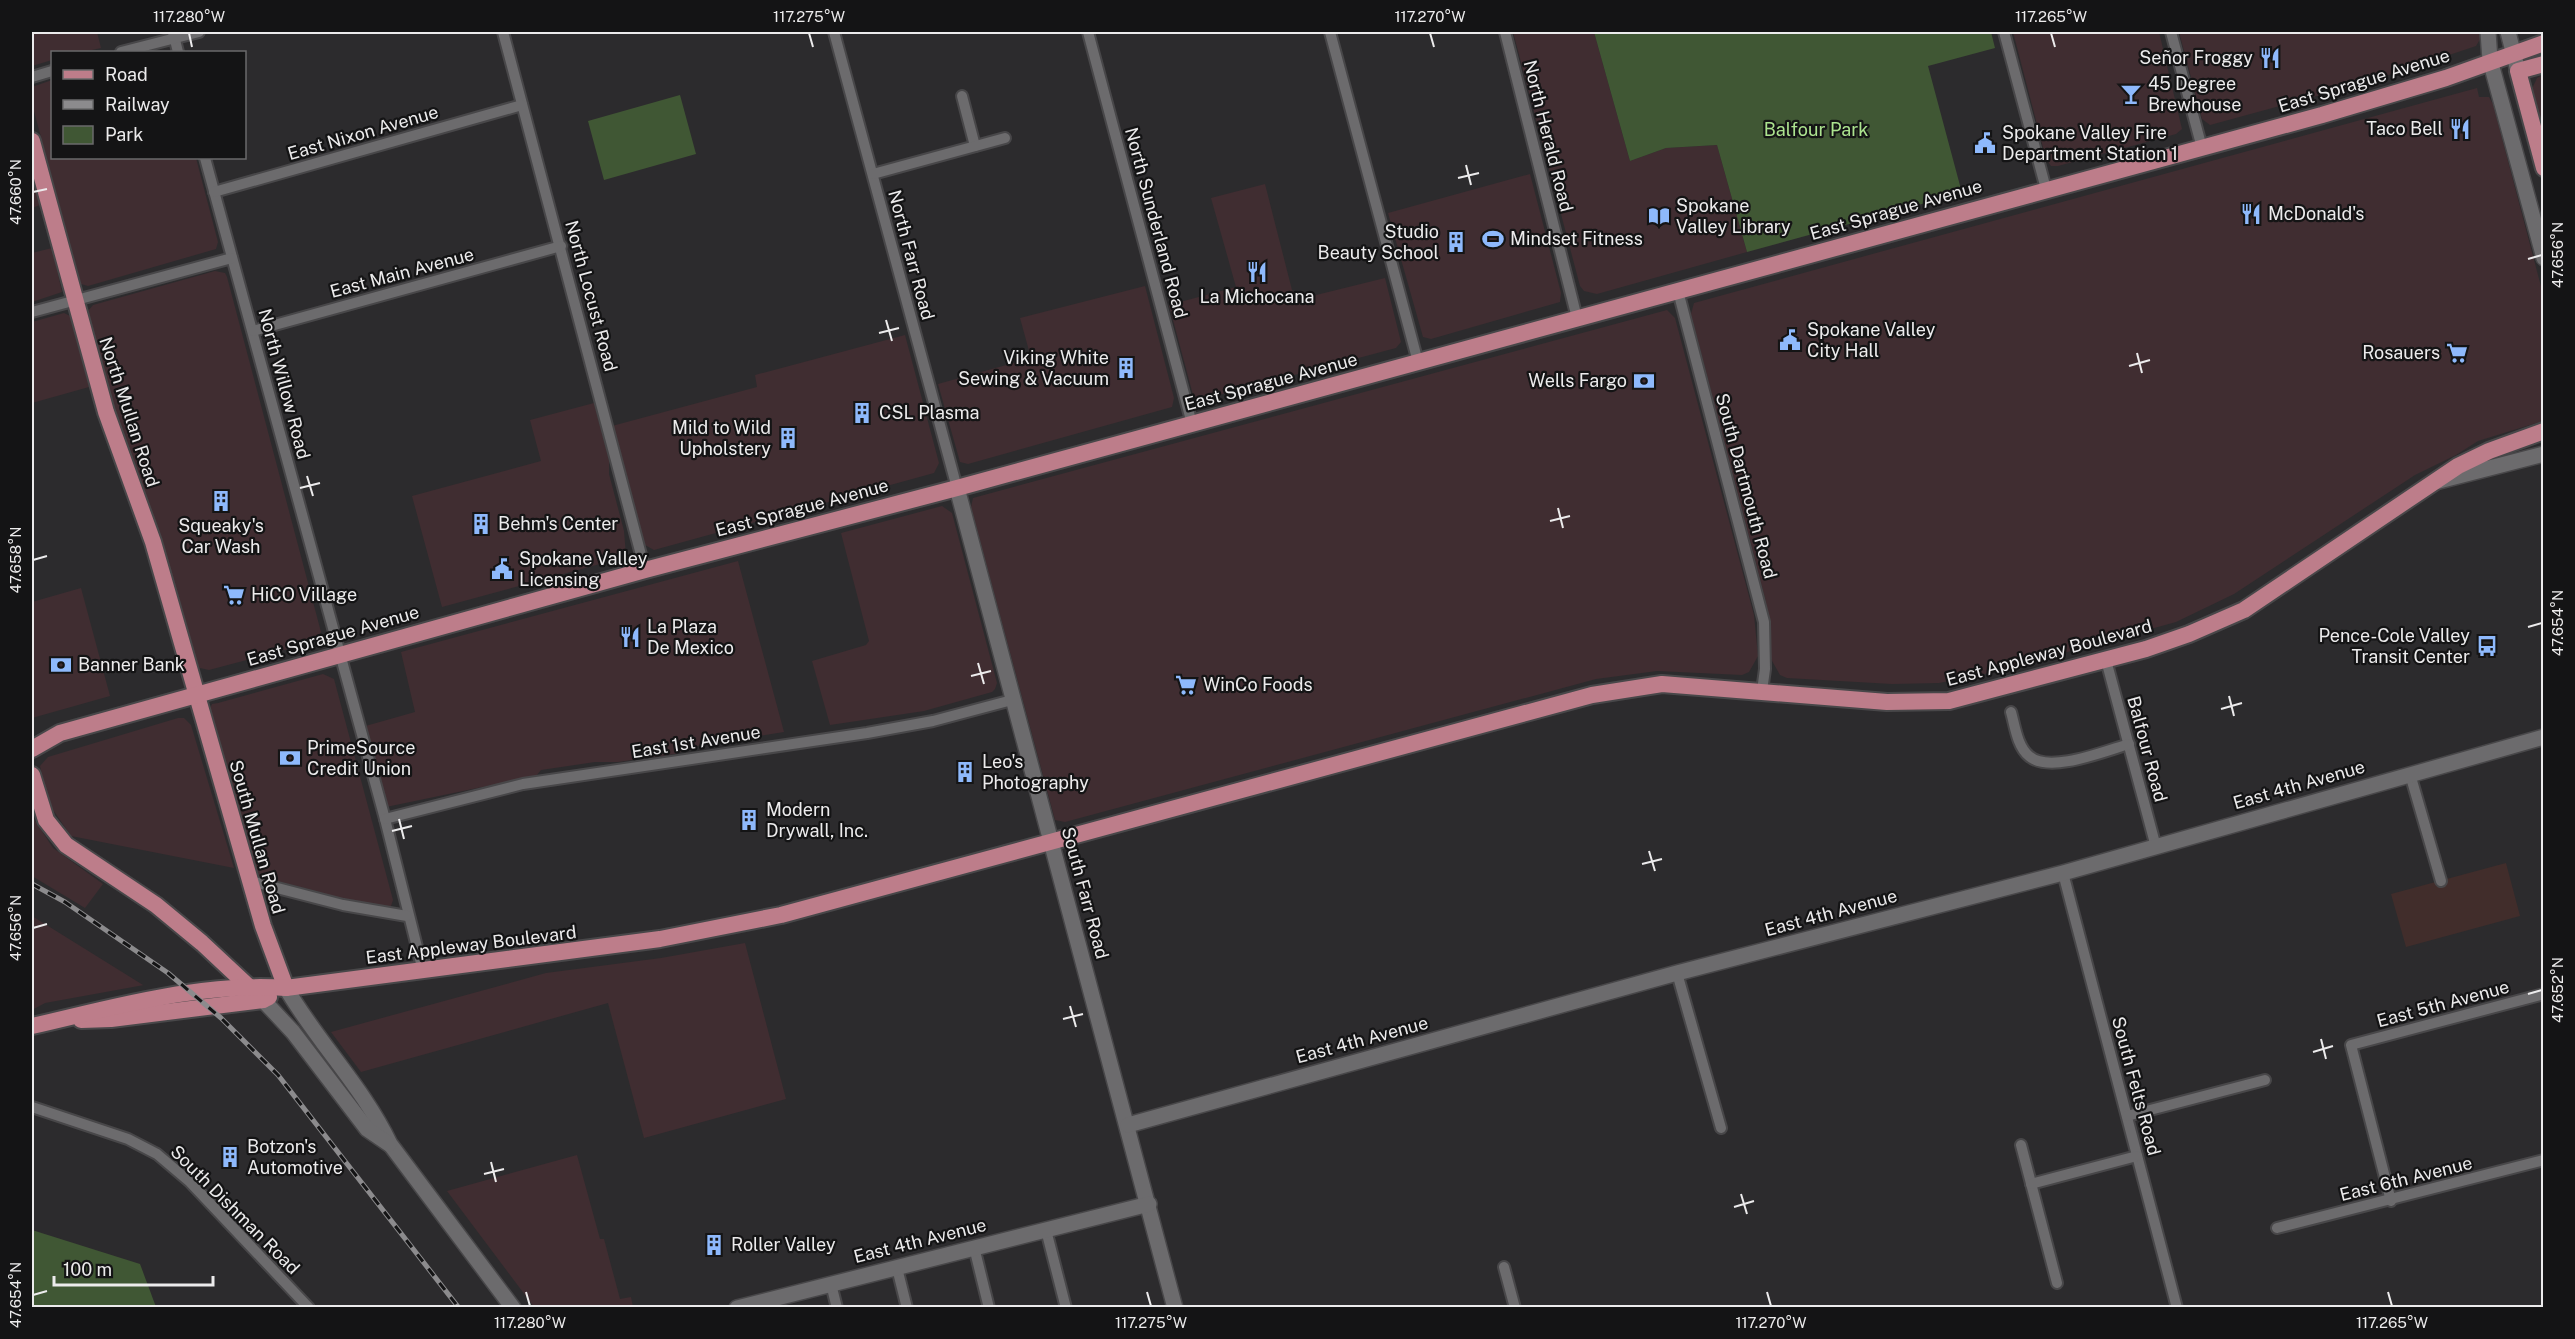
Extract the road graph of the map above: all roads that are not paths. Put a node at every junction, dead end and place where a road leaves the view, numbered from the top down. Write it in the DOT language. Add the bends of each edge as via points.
graph roads {
  1 [pos="199,32"];
  2 [pos="503,32"];
  3 [pos="834,32"];
  4 [pos="1088,32"];
  5 [pos="1330,32"];
  6 [pos="1505,32"];
  7 [pos="2004,32"];
  8 [pos="2171,32"];
  9 [pos="2488,32"];
  10 [pos="2508,32"];
  11 [pos="173,35"];
  12 [pos="2544,43"];
  13 [pos="124,51"];
  14 [pos="178,51"];
  15 [pos="2513,52"];
  16 [pos="2490,60"];
  17 [pos="2544,64"];
  18 [pos="51,71"];
  19 [pos="2518,71"];
  20 [pos="32,77"];
  21 [pos="962,96"];
  22 [pos="522,105"];
  23 [pos="1005,138"];
  24 [pos="32,141"];
  25 [pos="975,146"];
  26 [pos="2202,148"];
  27 [pos="205,159"];
  28 [pos="2544,168"];
  29 [pos="873,174"];
  30 [pos="2046,189"];
  31 [pos="214,192"];
  32 [pos="561,246"];
  33 [pos="232,258"];
  34 [pos="2544,258"];
  35 [pos="1678,291"];
  36 [pos="73,300"];
  37 [pos="32,312"];
  38 [pos="1577,318"];
  39 [pos="253,331"];
  40 [pos="1418,362"];
  41 [pos="1192,424"];
  42 [pos="2544,431"];
  43 [pos="2544,454"];
  44 [pos="2436,482"];
  45 [pos="957,488"];
  46 [pos="645,570"];
  47 [pos="340,655"];
  48 [pos="2106,660"];
  49 [pos="1762,691"];
  50 [pos="195,695"];
  51 [pos="1012,700"];
  52 [pos="2011,712"];
  53 [pos="32,733"];
  54 [pos="60,733"];
  55 [pos="2544,737"];
  56 [pos="2128,744"];
  57 [pos="32,749"];
  58 [pos="2410,774"];
  59 [pos="32,775"];
  60 [pos="385,819"];
  61 [pos="1051,843"];
  62 [pos="2156,846"];
  63 [pos="2063,873"];
  64 [pos="250,881"];
  65 [pos="2441,881"];
  66 [pos="407,916"];
  67 [pos="423,971"];
  68 [pos="1677,973"];
  69 [pos="248,986"];
  70 [pos="286,988"];
  71 [pos="2544,994"];
  72 [pos="263,1000"];
  73 [pos="52,1021"];
  74 [pos="32,1026"];
  75 [pos="2265,1080"];
  76 [pos="32,1107"];
  77 [pos="2127,1116"];
  78 [pos="1128,1125"];
  79 [pos="1720,1128"];
  80 [pos="390,1144"];
  81 [pos="2021,1145"];
  82 [pos="2137,1156"];
  83 [pos="2544,1160"];
  84 [pos="2031,1184"];
  85 [pos="2391,1201"];
  86 [pos="1149,1204"];
  87 [pos="2277,1228"];
  88 [pos="1046,1230"];
  89 [pos="974,1247"];
  90 [pos="1504,1267"];
  91 [pos="897,1268"];
  92 [pos="2057,1283"];
  93 [pos="831,1284"];
  94 [pos="755,1305"];
  95 [pos="309,1308"];
  96 [pos="513,1308"];
  97 [pos="737,1308"];
  98 [pos="837,1308"];
  99 [pos="907,1308"];
  100 [pos="989,1308"];
  101 [pos="1066,1308"];
  102 [pos="1175,1308"];
  103 [pos="1515,1308"];
  104 [pos="2177,1308"];
  1 -- 11 [label="street"];
  2 -- 22 [label="street, North Locust Road"];
  3 -- 29 [label="street, North Farr Road"];
  4 -- 41 [label="street, North Sunderland Road"];
  5 -- 40 [label="street"];
  6 -- 38 [label="street, North Herald Road"];
  7 -- 30 [label="street"];
  8 -- 26 [label="street"];
  9 -- 16 [label="street"];
  10 -- 15 [label="street"];
  11 -- 13 [label="street"];
  11 -- 14 [label="street"];
  12 -- 15 [label="main road, East Sprague Avenue"];
  15 -- 16 [label="main road, East Sprague Avenue"];
  15 -- 19 [label="street"];
  16 -- 19 [label="street"];
  16 -- 26 [label="main road, East Sprague Avenue" via="2424,85"];
  16 -- 34 [label="street"];
  17 -- 19 [label="main road"];
  18 -- 20 [label="street"];
  19 -- 28 [label="main road"];
  21 -- 25 [label="street"];
  22 -- 31 [label="street, East Nixon Avenue"];
  22 -- 32 [label="street, North Locust Road"];
  23 -- 25 [label="street"];
  24 -- 36 [label="main road, North Mullan Road"];
  25 -- 29 [label="street"];
  26 -- 30 [label="main road, East Sprague Avenue"];
  27 -- 31 [label="street, North Willow Road"];
  29 -- 45 [label="street, North Farr Road"];
  30 -- 35 [label="main road, East Sprague Avenue"];
  31 -- 33 [label="street, North Willow Road"];
  32 -- 39 [label="street, East Main Avenue"];
  32 -- 46 [label="street, North Locust Road"];
  33 -- 36 [label="street"];
  33 -- 39 [label="street, North Willow Road"];
  35 -- 38 [label="main road, East Sprague Avenue"];
  35 -- 49 [label="street, South Dartmouth Road" via="1764,622"];
  36 -- 37 [label="street"];
  36 -- 50 [label="main road, North Mullan Road" via="106,412 153,542"];
  38 -- 40 [label="main road, East Sprague Avenue"];
  39 -- 47 [label="street, North Willow Road"];
  40 -- 41 [label="main road, East Sprague Avenue"];
  41 -- 45 [label="main road, East Sprague Avenue"];
  42 -- 44 [label="main road, East Appleway Boulevard" via="2474,458"];
  43 -- 44 [label="street, East Appleway Boulevard"];
  44 -- 48 [label="main road, East Appleway Boulevard" via="2244,610 2189,634"];
  45 -- 46 [label="main road, East Sprague Avenue"];
  45 -- 51 [label="street, South Farr Road"];
  46 -- 47 [label="main road, East Sprague Avenue"];
  47 -- 50 [label="main road, East Sprague Avenue"];
  47 -- 60 [label="street, North Willow Road"];
  48 -- 49 [label="main road, East Appleway Boulevard" via="1949,701 1887,702"];
  48 -- 56 [label="street, Balfour Road"];
  49 -- 61 [label="main road, East Appleway Boulevard" via="1662,684 1592,695"];
  50 -- 54 [label="main road, East Sprague Avenue"];
  50 -- 64 [label="main road, South Mullan Road"];
  51 -- 60 [label="street, East 1st Avenue" via="933,722 524,784"];
  51 -- 61 [label="street, South Farr Road"];
  52 -- 56 [label="street" via="2021,746 2029,757 2041,763 2058,764"];
  53 -- 54 [label="main road, East Sprague Avenue"];
  54 -- 57 [label="main road, East Sprague Avenue"];
  55 -- 58 [label="street, East 4th Avenue"];
  56 -- 62 [label="street, Balfour Road"];
  58 -- 62 [label="street, East 4th Avenue"];
  58 -- 65 [label="street"];
  59 -- 69 [label="main road" via="46,820 66,845 156,905"];
  60 -- 66 [label="street, North Willow Road"];
  61 -- 67 [label="main road, East Appleway Boulevard" via="781,915 660,939"];
  61 -- 78 [label="street, South Farr Road"];
  62 -- 63 [label="street, East 4th Avenue"];
  63 -- 68 [label="street, East 4th Avenue"];
  63 -- 77 [label="street, South Felts Road"];
  64 -- 66 [label="street" via="343,905"];
  64 -- 70 [label="main road, South Mullan Road"];
  66 -- 67 [label="street, North Willow Road"];
  67 -- 70 [label="main road, East Appleway Boulevard"];
  68 -- 78 [label="street, East 4th Avenue"];
  68 -- 79 [label="street"];
  69 -- 70 [label="main road, East Appleway Boulevard"];
  69 -- 72 [label="main road"];
  69 -- 73 [label="main road, East Appleway Boulevard" via="110,1006"];
  70 -- 72 [label="main road, East Appleway Boulevard"];
  70 -- 80 [label="street" via="378,1119"];
  71 -- 85 [label="street, East 5th Avenue" via="2351,1045"];
  72 -- 73 [label="main road, East Appleway Boulevard" via="111,1019"];
  72 -- 80 [label="street" via="293,1032 367,1129"];
  73 -- 74 [label="main road, East Appleway Boulevard"];
  75 -- 77 [label="street"];
  76 -- 95 [label="street, South Dishman Road" via="117,1135 157,1154 190,1182"];
  77 -- 82 [label="street, South Felts Road"];
  78 -- 86 [label="street, South Farr Road"];
  80 -- 96 [label="street"];
  81 -- 84 [label="street"];
  82 -- 84 [label="street"];
  82 -- 104 [label="street, South Felts Road"];
  83 -- 85 [label="street, East 6th Avenue"];
  84 -- 92 [label="street"];
  85 -- 87 [label="street, East 6th Avenue"];
  86 -- 88 [label="street, East 4th Avenue"];
  86 -- 102 [label="street, South Farr Road"];
  88 -- 89 [label="street, East 4th Avenue"];
  88 -- 101 [label="street"];
  89 -- 91 [label="street, East 4th Avenue"];
  89 -- 100 [label="street"];
  90 -- 103 [label="street"];
  91 -- 93 [label="street, East 4th Avenue"];
  91 -- 99 [label="street"];
  93 -- 94 [label="street, East 4th Avenue"];
  93 -- 98 [label="street"];
  94 -- 97 [label="street, East 4th Avenue"];
}
